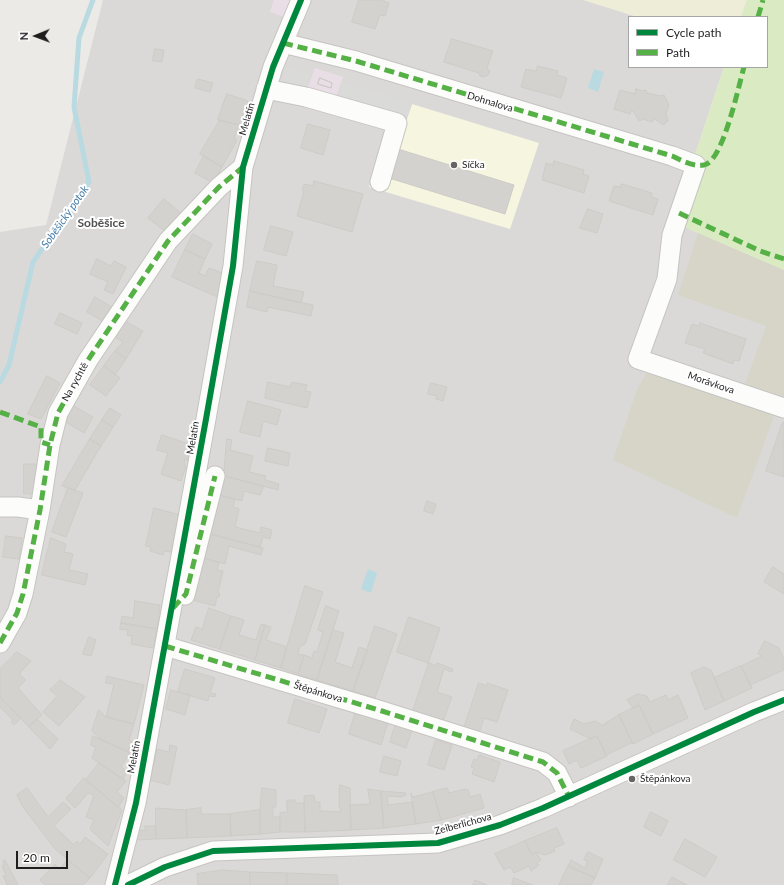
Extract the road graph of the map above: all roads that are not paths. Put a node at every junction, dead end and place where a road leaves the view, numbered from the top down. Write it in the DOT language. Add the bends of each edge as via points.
graph roads {
  1 [pos="301,0"];
  2 [pos="283,43"];
  3 [pos="266,89"];
  4 [pos="243,167"];
  5 [pos="380,182"];
  6 [pos="638,359"];
  7 [pos="784,408"];
  8 [pos="215,476"];
  9 [pos="0,507"];
  10 [pos="40,510"];
  11 [pos="170,611"];
  12 [pos="0,643"];
  13 [pos="165,646"];
  14 [pos="784,700"];
  15 [pos="569,797"];
  16 [pos="115,885"];
  17 [pos="128,885"];
  1 -- 2 [label="street, Melatín"];
  2 -- 3 [label="street, Melatín"];
  2 -- 6 [label="street, Dohnalova" via="364,63 696,165 672,235 667,279"];
  3 -- 4 [label="street, Melatín"];
  3 -- 5 [label="street" via="306,97 397,123"];
  4 -- 10 [label="street, Na rychtě" via="219,187 168,241 88,360 58,413 54,425"];
  4 -- 11 [label="street, Melatín" via="233,266"];
  6 -- 7 [label="street, Morávkova"];
  8 -- 11 [label="street" via="186,594"];
  9 -- 10 [label="street"];
  10 -- 12 [label="street, Na rychtě" via="23,594 17,613"];
  11 -- 13 [label="street, Melatín"];
  13 -- 15 [label="street, Štěpánkova" via="543,762 557,773"];
  13 -- 16 [label="street, Melatín" via="136,803"];
  14 -- 15 [label="street, Zeiberlichova"];
  15 -- 17 [label="street, Zeiberlichova" via="500,825 438,843 213,852 165,867"];
}
